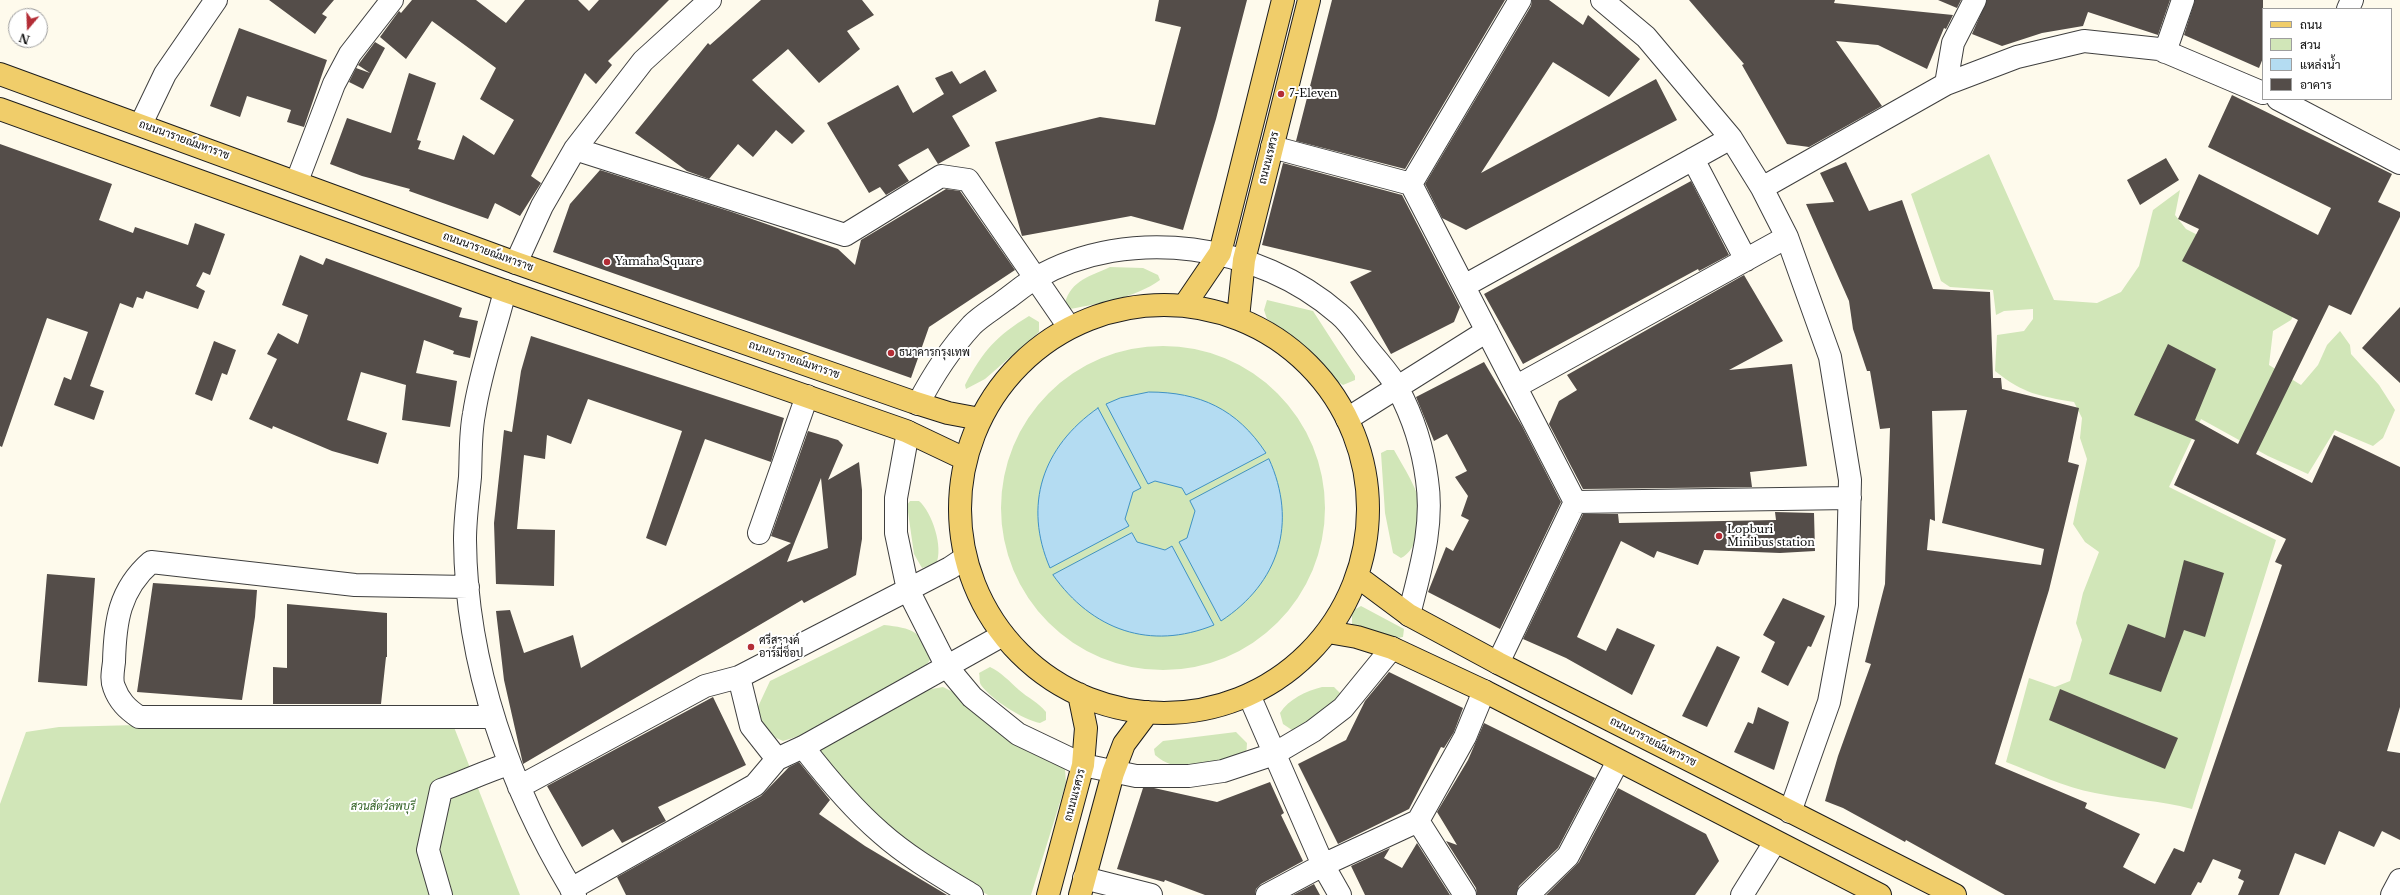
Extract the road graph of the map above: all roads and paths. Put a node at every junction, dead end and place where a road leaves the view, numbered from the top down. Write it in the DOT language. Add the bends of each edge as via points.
graph roads {
  1 [pos="216,0"];
  2 [pos="392,0"];
  3 [pos="710,0"];
  4 [pos="1283,0"];
  5 [pos="1309,0"];
  6 [pos="1520,0"];
  7 [pos="1602,0"];
  8 [pos="1975,0"];
  9 [pos="2183,0"];
  10 [pos="2165,52"];
  11 [pos="0,74"];
  12 [pos="1946,84"];
  13 [pos="2262,93"];
  14 [pos="2282,100"];
  15 [pos="2304,106"];
  16 [pos="0,109"];
  17 [pos="141,124"];
  18 [pos="1731,138"];
  19 [pos="1272,147"];
  20 [pos="575,149"];
  21 [pos="1693,159"];
  22 [pos="2400,163"];
  23 [pos="297,181"];
  24 [pos="1411,184"];
  25 [pos="1762,188"];
  26 [pos="1787,237"];
  27 [pos="1220,253"];
  28 [pos="1244,260"];
  29 [pos="1746,260"];
  30 [pos="516,262"];
  31 [pos="1035,278"];
  32 [pos="1464,286"];
  33 [pos="505,291"];
  34 [pos="1184,306"];
  35 [pos="1238,318"];
  36 [pos="1069,327"];
  37 [pos="1487,331"];
  38 [pos="1517,386"];
  39 [pos="1398,388"];
  40 [pos="807,396"];
  41 [pos="918,404"];
  42 [pos="980,419"];
  43 [pos="1347,419"];
  44 [pos="908,432"];
  45 [pos="965,459"];
  46 [pos="1850,498"];
  47 [pos="1575,502"];
  48 [pos="759,533"];
  49 [pos="965,558"];
  50 [pos="1358,577"];
  51 [pos="468,587"];
  52 [pos="908,590"];
  53 [pos="1409,615"];
  54 [pos="1328,632"];
  55 [pos="1004,635"];
  56 [pos="1392,648"];
  57 [pos="1498,663"];
  58 [pos="947,667"];
  59 [pos="739,677"];
  60 [pos="1484,692"];
  61 [pos="1079,694"];
  62 [pos="1249,695"];
  63 [pos="1148,712"];
  64 [pos="493,717"];
  65 [pos="803,747"];
  66 [pos="1274,754"];
  67 [pos="777,759"];
  68 [pos="1618,761"];
  69 [pos="509,764"];
  70 [pos="1083,765"];
  71 [pos="1114,773"];
  72 [pos="519,787"];
  73 [pos="1790,812"];
  74 [pos="1418,821"];
  75 [pos="1775,842"];
  76 [pos="1323,865"];
  77 [pos="2400,880"];
  78 [pos="1085,889"];
  79 [pos="573,892"];
  80 [pos="441,895"];
  81 [pos="972,895"];
  82 [pos="1048,895"];
  83 [pos="1151,895"];
  84 [pos="1267,895"];
  85 [pos="1340,895"];
  86 [pos="1465,895"];
  87 [pos="1528,895"];
  88 [pos="1742,895"];
  89 [pos="1880,895"];
  90 [pos="1955,895"];
  91 [pos="2392,895"];
  1 -- 17 [label="street" via="165,74"];
  2 -- 23 [label="street" via="350,54 334,84"];
  3 -- 20 [label="street" via="643,61"];
  4 -- 27 [label="main road"];
  5 -- 19 [label="main road, ถนนนเรศวร"];
  6 -- 24 [label="street"];
  7 -- 18 [label="street" via="1646,36"];
  8 -- 12 [label="street" via="1953,43"];
  9 -- 10 [label="street"];
  10 -- 12 [label="street" via="2084,41 2017,57"];
  10 -- 13 [label="street"];
  11 -- 17 [label="main road, ถนนนารายณ์มหาราช"];
  12 -- 25 [label="street"];
  14 -- 15 [label="street"];
  15 -- 22 [label="street"];
  16 -- 33 [label="main road"];
  17 -- 23 [label="main road, ถนนนารายณ์มหาราช"];
  18 -- 21 [label="street"];
  18 -- 25 [label="street"];
  19 -- 24 [label="street"];
  19 -- 28 [label="main road, ถนนนเรศวร"];
  20 -- 30 [label="street" via="542,206"];
  20 -- 31 [label="street" via="845,235 942,176 968,180"];
  21 -- 29 [label="street"];
  21 -- 32 [label="street"];
  23 -- 30 [label="main road, ถนนนารายณ์มหาราช"];
  24 -- 32 [label="street"];
  25 -- 26 [label="street"];
  26 -- 29 [label="street"];
  26 -- 46 [label="street" via="1830,358 1850,480"];
  27 -- 28 [label="street"];
  27 -- 31 [label="street" via="1144,247 1101,253 1063,265"];
  27 -- 34 [label="main road"];
  28 -- 35 [label="main road, ถนนนเรศวร"];
  28 -- 39 [label="street" via="1264,266 1302,286 1342,315"];
  29 -- 38 [label="street"];
  30 -- 33 [label="main road"];
  30 -- 41 [label="main road, ถนนนารายณ์มหาราช"];
  31 -- 36 [label="street"];
  31 -- 41 [label="street" via="974,323 952,347"];
  32 -- 37 [label="street"];
  33 -- 40 [label="main road"];
  33 -- 51 [label="street" via="474,414 466,539"];
  34 -- 35 [label="main road"];
  34 -- 36 [label="main road" via="1144,305 1106,313"];
  35 -- 43 [label="main road" via="1276,338 1311,366 1338,401"];
  36 -- 42 [label="main road" via="1017,366 996,391"];
  37 -- 38 [label="street"];
  37 -- 39 [label="street"];
  38 -- 47 [label="street"];
  39 -- 43 [label="street"];
  39 -- 53 [label="street" via="1417,433 1427,480 1429,510 1429,534"];
  40 -- 44 [label="main road"];
  40 -- 48 [label="street"];
  41 -- 42 [label="main road, ถนนนารายณ์มหาราช"];
  42 -- 45 [label="main road"];
  43 -- 50 [label="main road" via="1358,442 1368,487 1368,533"];
  44 -- 45 [label="main road"];
  44 -- 52 [label="street" via="896,498 896,532"];
  45 -- 49 [label="main road" via="960,491 960,525"];
  46 -- 47 [label="street"];
  46 -- 73 [label="street" via="1847,605 1829,702"];
  47 -- 57 [label="street"];
  49 -- 52 [label="street"];
  49 -- 55 [label="main road" via="980,598"];
  50 -- 53 [label="main road, ถนนนารายณ์มหาราช"];
  50 -- 54 [label="main road" via="1345,606"];
  51 -- 64 [label="street" via="480,667"];
  51 -- 64 [label="street" via="355,585 151,562 136,575 122,602 114,634 113,686 124,706 139,717"];
  52 -- 58 [label="street"];
  52 -- 59 [label="street"];
  53 -- 57 [label="main road, ถนนนารายณ์มหาราช"];
  54 -- 56 [label="main road" via="1358,637"];
  54 -- 62 [label="main road" via="1306,657 1279,679"];
  55 -- 58 [label="street"];
  55 -- 61 [label="main road" via="1038,669"];
  56 -- 60 [label="main road"];
  56 -- 66 [label="street" via="1343,708 1313,731"];
  57 -- 73 [label="main road, ถนนนารายณ์มหาราช"];
  58 -- 65 [label="street"];
  58 -- 70 [label="street" via="972,697 1018,734"];
  59 -- 67 [label="street" via="751,726"];
  59 -- 72 [label="street" via="705,686"];
  60 -- 68 [label="main road"];
  60 -- 74 [label="street" via="1465,736"];
  61 -- 63 [label="main road" via="1113,706"];
  61 -- 70 [label="main road, ถนนนเรศวร" via="1086,728"];
  62 -- 63 [label="main road" via="1200,710"];
  62 -- 66 [label="street"];
  63 -- 71 [label="main road" via="1124,744"];
  64 -- 69 [label="street"];
  65 -- 67 [label="street"];
  65 -- 81 [label="street" via="830,782 881,834 926,867"];
  66 -- 71 [label="street" via="1224,771 1189,776 1136,776"];
  66 -- 76 [label="street"];
  67 -- 79 [label="street" via="755,785"];
  68 -- 75 [label="main road"];
  68 -- 87 [label="street" via="1568,856"];
  69 -- 72 [label="street"];
  69 -- 80 [label="street" via="441,790 428,850"];
  70 -- 71 [label="street"];
  70 -- 82 [label="main road, ถนนนเรศวร"];
  71 -- 78 [label="main road"];
  72 -- 79 [label="street" via="539,833"];
  73 -- 90 [label="main road, ถนนนารายณ์มหาราช"];
  74 -- 76 [label="street"];
  74 -- 86 [label="street"];
  75 -- 88 [label="street"];
  75 -- 89 [label="main road"];
  76 -- 84 [label="street"];
  76 -- 85 [label="street"];
  77 -- 91 [label="street"];
  78 -- 83 [label="street"];
}
